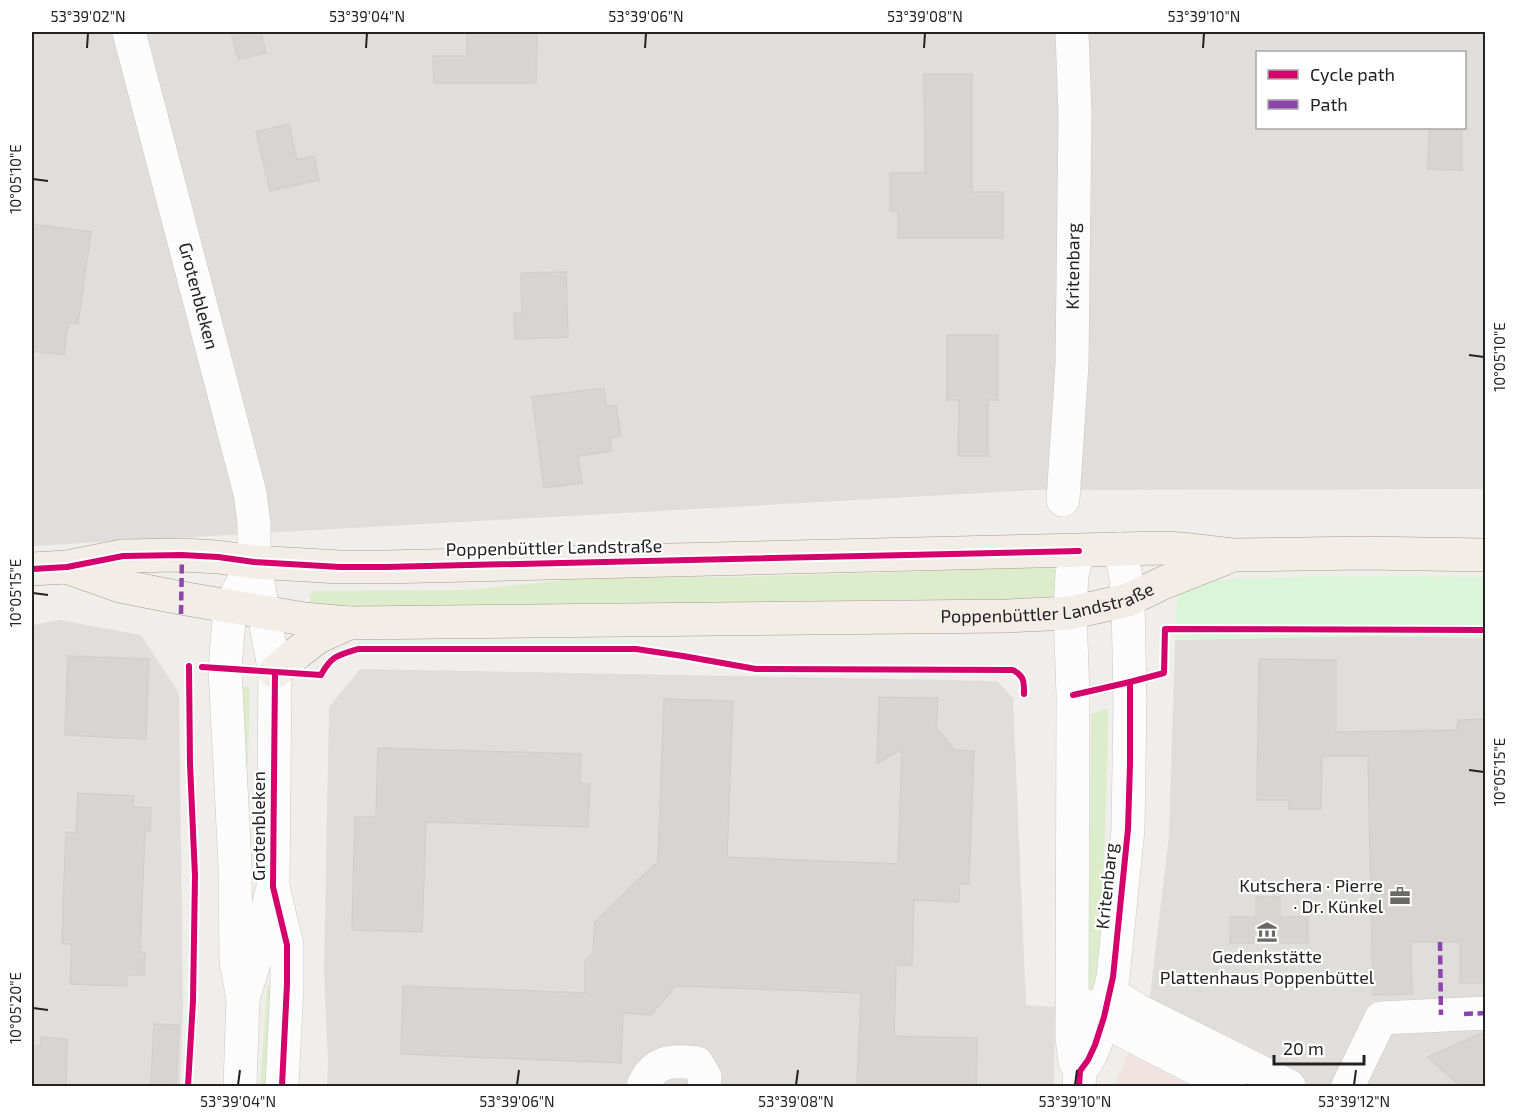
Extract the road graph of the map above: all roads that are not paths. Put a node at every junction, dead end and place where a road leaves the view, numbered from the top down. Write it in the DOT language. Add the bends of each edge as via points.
graph roads {
  1 [pos="129,32"];
  2 [pos="1072,32"];
  3 [pos="1063,500"];
  4 [pos="1119,549"];
  5 [pos="1079,551"];
  6 [pos="1232,555"];
  7 [pos="1485,555"];
  8 [pos="254,562"];
  9 [pos="67,567"];
  10 [pos="32,569"];
  11 [pos="1128,600"];
  12 [pos="230,607"];
  13 [pos="265,613"];
  14 [pos="1070,613"];
  15 [pos="349,623"];
  16 [pos="275,672"];
  17 [pos="273,887"];
  18 [pos="1072,991"];
  19 [pos="243,999"];
  20 [pos="1107,1005"];
  21 [pos="1485,1013"];
  22 [pos="1080,1079"];
  23 [pos="240,1086"];
  24 [pos="282,1086"];
  25 [pos="643,1086"];
  26 [pos="704,1086"];
  27 [pos="1230,1086"];
  28 [pos="1290,1086"];
  29 [pos="1348,1086"];
  1 -- 8 [label="street, Grotenbleken" via="247,482 254,523"];
  2 -- 3 [label="street, Kritenbarg" via="1072,365"];
  4 -- 5 [label="main road, Poppenbüttler Landstraße"];
  4 -- 6 [label="main road, Poppenbüttler Landstraße" via="1181,549"];
  4 -- 11 [label="street, Kritenbarg"];
  5 -- 8 [label="main road, Poppenbüttler Landstraße" via="397,567"];
  5 -- 14 [label="street, Kritenbarg" via="1072,574"];
  6 -- 7 [label="main road, Poppenbüttler Landstraße"];
  6 -- 11 [label="main road, Poppenbüttler Landstraße"];
  8 -- 9 [label="main road, Poppenbüttler Landstraße" via="191,555 123,556"];
  8 -- 12 [label="street, Grotenbleken"];
  8 -- 13 [label="street, Grotenbleken"];
  9 -- 10 [label="main road, Poppenbüttler Landstraße"];
  9 -- 12 [label="main road, Poppenbüttler Landstraße" via="120,586"];
  11 -- 14 [label="main road, Poppenbüttler Landstraße"];
  11 -- 20 [label="street, Kritenbarg" via="1128,829"];
  12 -- 13 [label="main road, Poppenbüttler Landstraße"];
  12 -- 19 [label="street, Grotenbleken" via="225,669 236,962"];
  13 -- 15 [label="main road, Poppenbüttler Landstraße"];
  13 -- 16 [label="street, Grotenbleken"];
  14 -- 15 [label="main road, Poppenbüttler Landstraße"];
  14 -- 18 [label="street, Kritenbarg"];
  15 -- 16 [label="main road" via="318,637"];
  16 -- 17 [label="street, Grotenbleken"];
  17 -- 19 [label="street, Grotenbleken"];
  17 -- 24 [label="street, Grotenbleken" via="287,945"];
  18 -- 20 [label="street" via="1084,1004"];
  18 -- 22 [label="street, Kritenbarg" via="1072,1045"];
  19 -- 23 [label="street, Grotenbleken"];
  20 -- 22 [label="street, Kritenbarg"];
  20 -- 27 [label="street" via="1123,1031"];
  20 -- 28 [label="street" via="1139,1011"];
  21 -- 29 [label="street" via="1381,1018"];
  25 -- 26 [label="street" via="661,1064 679,1061 697,1064 705,1077"];
}
